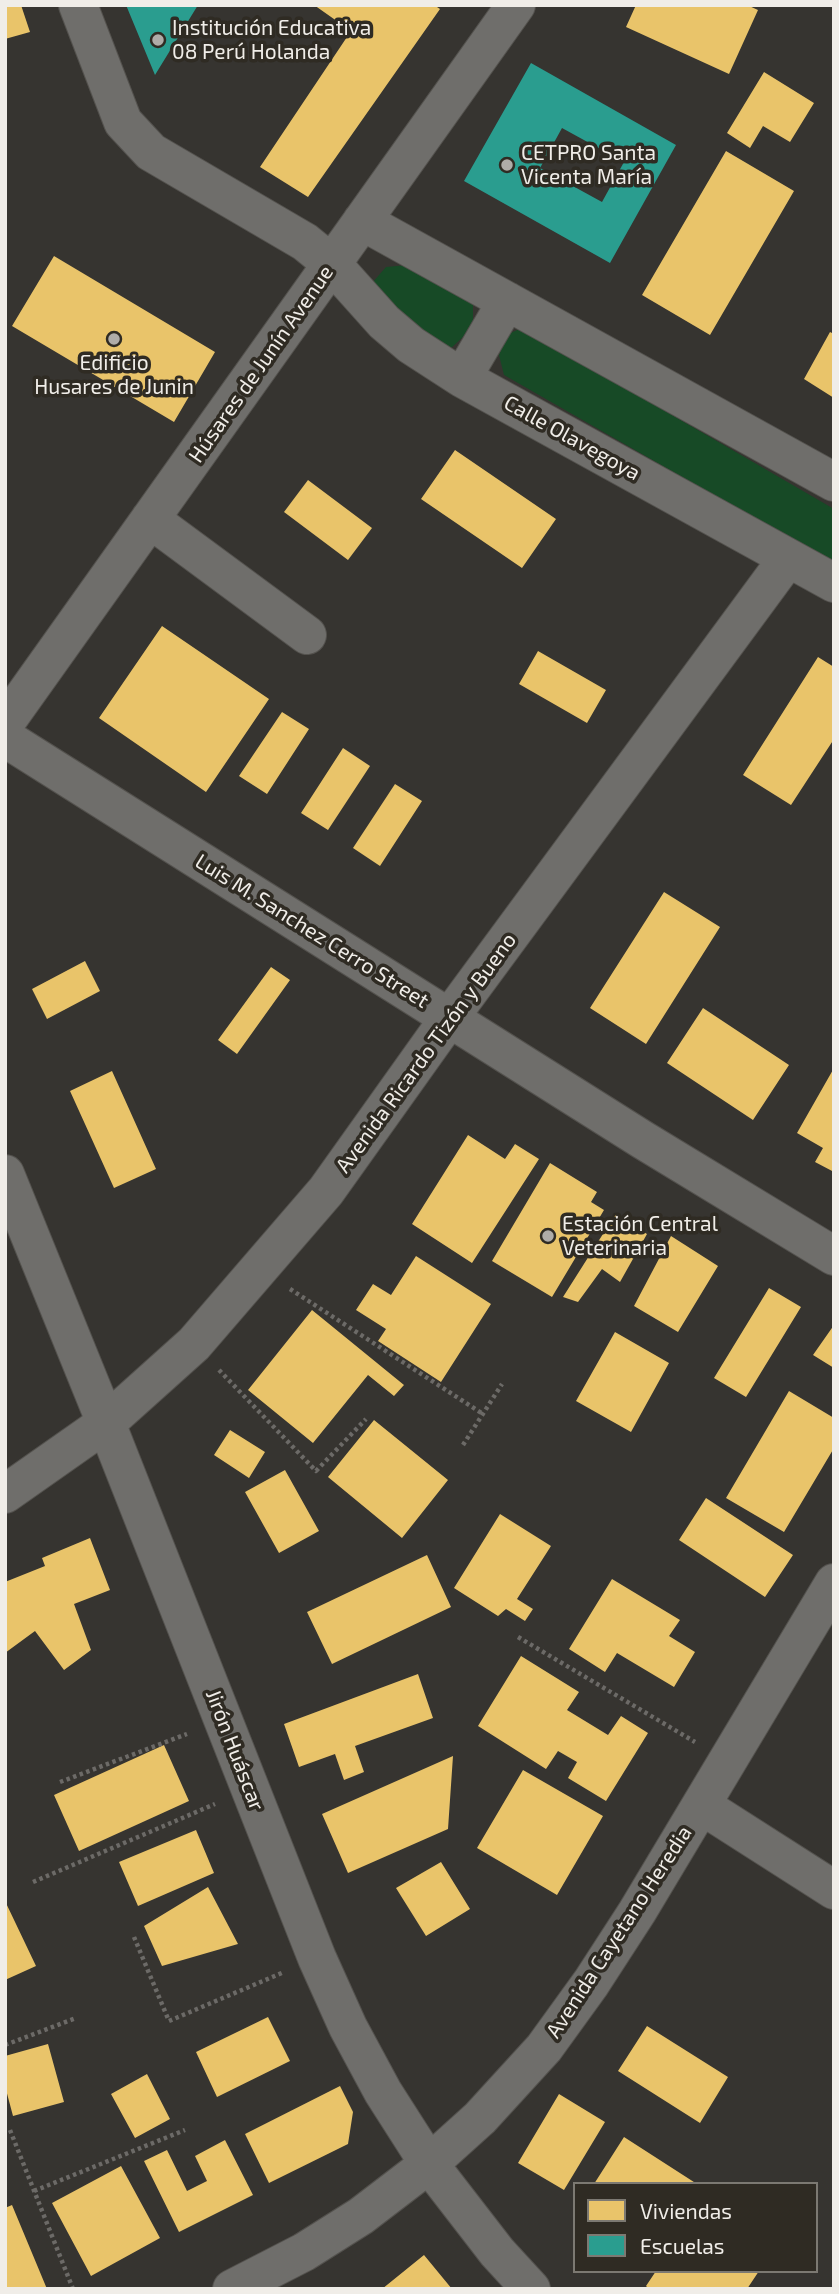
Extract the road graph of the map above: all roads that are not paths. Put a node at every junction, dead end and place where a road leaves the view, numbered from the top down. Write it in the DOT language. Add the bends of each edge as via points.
graph roads {
  1 [pos="78,5"];
  2 [pos="516,5"];
  3 [pos="362,220"];
  4 [pos="332,264"];
  5 [pos="507,301"];
  6 [pos="462,378"];
  7 [pos="834,482"];
  8 [pos="150,519"];
  9 [pos="788,558"];
  10 [pos="834,583"];
  11 [pos="307,635"];
  12 [pos="5,723"];
  13 [pos="5,738"];
  14 [pos="450,1017"];
  15 [pos="5,1174"];
  16 [pos="834,1256"];
  17 [pos="106,1423"];
  18 [pos="5,1494"];
  19 [pos="834,1583"];
  20 [pos="701,1805"];
  21 [pos="834,1890"];
  22 [pos="429,2164"];
  23 [pos="243,2286"];
  24 [pos="531,2289"];
  1 -- 4 [label="street, Calle Olavegoya" via="123,122 151,152 305,242"];
  2 -- 3 [label="street, Húsares de Junín Avenue"];
  3 -- 4 [label="street, Húsares de Junín Avenue"];
  3 -- 5 [label="street"];
  4 -- 6 [label="street, Calle Olavegoya" via="384,322"];
  4 -- 8 [label="street, Húsares de Junín Avenue"];
  5 -- 6 [label="street"];
  5 -- 7 [label="street"];
  6 -- 9 [label="street, Calle Olavegoya"];
  8 -- 11 [label="street"];
  8 -- 12 [label="street, Húsares de Junín Avenue"];
  9 -- 10 [label="street, Calle Olavegoya"];
  9 -- 14 [label="street, Avenida Ricardo Tizón y Bueno"];
  13 -- 14 [label="street, Luis M. Sanchez Cerro Street"];
  14 -- 16 [label="street, Luis M. Sanchez Cerro Street"];
  14 -- 17 [label="street, Avenida Ricardo Tizón y Bueno" via="326,1191 260,1269 194,1344"];
  15 -- 17 [label="street, Jirón Huáscar"];
  17 -- 18 [label="street, Avenida Ricardo Tizón y Bueno"];
  17 -- 22 [label="street, Jirón Huáscar" via="317,1958 383,2092"];
  19 -- 20 [label="street, Avenida Cayetano Heredia"];
  20 -- 21 [label="street"];
  20 -- 22 [label="street, Avenida Cayetano Heredia" via="598,1973 544,2048 480,2118"];
  22 -- 23 [label="street, Avenida Cayetano Heredia" via="361,2216"];
  22 -- 24 [label="street, Jirón Huáscar"];
}
